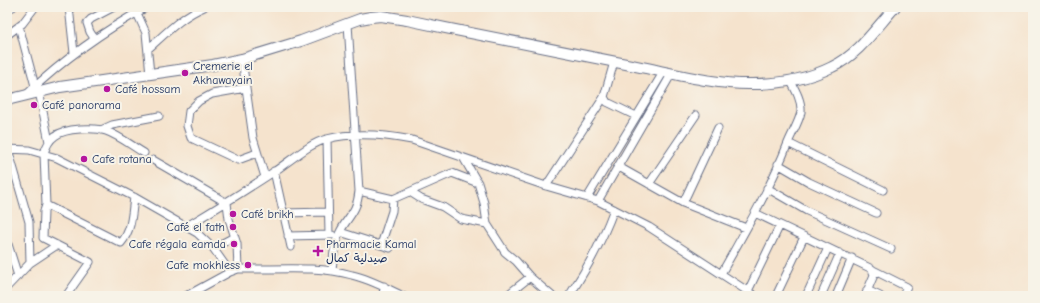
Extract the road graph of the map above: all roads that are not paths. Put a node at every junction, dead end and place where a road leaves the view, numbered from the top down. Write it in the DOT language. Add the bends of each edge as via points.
graph roads {
  1 [pos="13,7"];
  2 [pos="35,7"];
  3 [pos="69,7"];
  4 [pos="114,7"];
  5 [pos="147,7"];
  6 [pos="204,7"];
  7 [pos="895,7"];
  8 [pos="7,8"];
  9 [pos="137,13"];
  10 [pos="348,24"];
  11 [pos="19,26"];
  12 [pos="7,35"];
  13 [pos="94,38"];
  14 [pos="148,49"];
  15 [pos="74,53"];
  16 [pos="242,59"];
  17 [pos="614,62"];
  18 [pos="668,72"];
  19 [pos="150,74"];
  20 [pos="790,80"];
  21 [pos="246,88"];
  22 [pos="37,89"];
  23 [pos="604,97"];
  24 [pos="7,100"];
  25 [pos="696,115"];
  26 [pos="159,116"];
  27 [pos="636,116"];
  28 [pos="718,128"];
  29 [pos="101,130"];
  30 [pos="356,136"];
  31 [pos="327,139"];
  32 [pos="49,142"];
  33 [pos="788,143"];
  34 [pos="7,149"];
  35 [pos="144,153"];
  36 [pos="258,153"];
  37 [pos="44,154"];
  38 [pos="464,159"];
  39 [pos="153,160"];
  40 [pos="778,164"];
  41 [pos="619,167"];
  42 [pos="274,171"];
  43 [pos="265,177"];
  44 [pos="478,182"];
  45 [pos="649,184"];
  46 [pos="546,186"];
  47 [pos="767,188"];
  48 [pos="883,190"];
  49 [pos="359,191"];
  50 [pos="410,192"];
  51 [pos="134,197"];
  52 [pos="587,198"];
  53 [pos="393,199"];
  54 [pos="598,201"];
  55 [pos="227,203"];
  56 [pos="683,203"];
  57 [pos="46,205"];
  58 [pos="614,209"];
  59 [pos="328,212"];
  60 [pos="284,213"];
  61 [pos="755,213"];
  62 [pos="876,213"];
  63 [pos="487,224"];
  64 [pos="780,225"];
  65 [pos="187,226"];
  66 [pos="746,228"];
  67 [pos="339,234"];
  68 [pos="328,235"];
  69 [pos="288,236"];
  70 [pos="234,237"];
  71 [pos="804,237"];
  72 [pos="43,238"];
  73 [pos="30,240"];
  74 [pos="7,241"];
  75 [pos="57,245"];
  76 [pos="381,245"];
  77 [pos="291,247"];
  78 [pos="213,248"];
  79 [pos="390,248"];
  80 [pos="828,248"];
  81 [pos="891,249"];
  82 [pos="840,253"];
  83 [pos="852,258"];
  84 [pos="30,263"];
  85 [pos="238,269"];
  86 [pos="873,270"];
  87 [pos="332,271"];
  88 [pos="230,272"];
  89 [pos="721,274"];
  90 [pos="18,276"];
  91 [pos="530,277"];
  92 [pos="384,286"];
  93 [pos="7,287"];
  94 [pos="748,291"];
  95 [pos="866,293"];
  96 [pos="66,296"];
  97 [pos="186,296"];
  98 [pos="383,296"];
  99 [pos="403,296"];
  100 [pos="506,296"];
  101 [pos="552,296"];
  102 [pos="569,296"];
  103 [pos="755,296"];
  104 [pos="776,296"];
  105 [pos="806,296"];
  106 [pos="821,296"];
  107 [pos="836,296"];
  108 [pos="880,296"];
  109 [pos="903,296"];
  1 -- 8 [label="street"];
  2 -- 11 [label="street"];
  3 -- 15 [label="street"];
  4 -- 13 [label="street" via="87,23"];
  5 -- 9 [label="street"];
  6 -- 14 [label="street" via="180,20"];
  7 -- 20 [label="street" via="844,60 815,74"];
  9 -- 13 [label="street"];
  9 -- 14 [label="street" via="146,33"];
  10 -- 16 [label="street"];
  10 -- 17 [label="street" via="371,17 394,17"];
  10 -- 30 [label="street"];
  11 -- 12 [label="street"];
  11 -- 22 [label="street"];
  13 -- 15 [label="street"];
  14 -- 19 [label="street"];
  15 -- 22 [label="street"];
  16 -- 19 [label="street"];
  16 -- 21 [label="street"];
  17 -- 18 [label="street"];
  17 -- 23 [label="street"];
  18 -- 20 [label="street" via="738,84"];
  18 -- 27 [label="street"];
  18 -- 41 [label="street"];
  19 -- 22 [label="street"];
  20 -- 33 [label="street" via="798,96 801,112"];
  21 -- 36 [label="street" via="253,138"];
  21 -- 36 [label="street" via="212,94 199,101 190,111 187,126 191,138 238,160"];
  22 -- 24 [label="street"];
  22 -- 32 [label="street"];
  23 -- 27 [label="street" via="607,102"];
  23 -- 46 [label="street"];
  25 -- 45 [label="street"];
  26 -- 29 [label="street" via="112,125"];
  27 -- 52 [label="street"];
  28 -- 56 [label="street"];
  29 -- 32 [label="street" via="64,132 54,136"];
  29 -- 35 [label="street" via="112,133"];
  30 -- 31 [label="street"];
  30 -- 38 [label="street" via="394,136"];
  30 -- 49 [label="street"];
  31 -- 42 [label="street" via="313,145"];
  31 -- 59 [label="street"];
  32 -- 37 [label="street"];
  33 -- 40 [label="street"];
  33 -- 48 [label="street"];
  34 -- 37 [label="street"];
  34 -- 73 [label="street" via="29,222"];
  36 -- 43 [label="street"];
  37 -- 51 [label="street" via="76,167"];
  37 -- 57 [label="street"];
  38 -- 44 [label="street"];
  38 -- 46 [label="street"];
  39 -- 55 [label="street"];
  40 -- 47 [label="street"];
  40 -- 62 [label="street" via="809,182"];
  41 -- 45 [label="street"];
  41 -- 54 [label="street"];
  42 -- 43 [label="street"];
  42 -- 60 [label="street"];
  43 -- 55 [label="street"];
  44 -- 50 [label="street" via="452,173"];
  44 -- 63 [label="street"];
  45 -- 56 [label="street"];
  46 -- 52 [label="street"];
  47 -- 61 [label="street"];
  47 -- 81 [label="street" via="807,211"];
  49 -- 53 [label="street"];
  49 -- 67 [label="street" via="357,206"];
  50 -- 53 [label="street"];
  50 -- 63 [label="street" via="443,207 461,219"];
  51 -- 57 [label="street" via="131,223 126,238 121,243"];
  51 -- 65 [label="street"];
  52 -- 54 [label="street"];
  53 -- 76 [label="street" via="392,211"];
  54 -- 58 [label="street"];
  55 -- 65 [label="street"];
  55 -- 70 [label="street"];
  56 -- 66 [label="street"];
  57 -- 72 [label="street"];
  58 -- 89 [label="street" via="649,227"];
  58 -- 102 [label="street" via="608,227"];
  59 -- 60 [label="street"];
  59 -- 68 [label="street"];
  60 -- 69 [label="street"];
  61 -- 64 [label="street"];
  61 -- 66 [label="street"];
  63 -- 91 [label="street" via="505,252"];
  64 -- 71 [label="street"];
  64 -- 94 [label="street"];
  65 -- 78 [label="street"];
  66 -- 89 [label="street"];
  67 -- 68 [label="street"];
  67 -- 76 [label="street"];
  67 -- 87 [label="street"];
  68 -- 69 [label="street"];
  69 -- 77 [label="street"];
  70 -- 78 [label="street"];
  70 -- 85 [label="street"];
  71 -- 80 [label="street"];
  71 -- 104 [label="street"];
  72 -- 73 [label="street"];
  72 -- 75 [label="street"];
  73 -- 84 [label="street"];
  74 -- 90 [label="street"];
  75 -- 84 [label="street"];
  75 -- 96 [label="street" via="90,262"];
  76 -- 79 [label="street"];
  78 -- 88 [label="street"];
  80 -- 82 [label="street"];
  80 -- 105 [label="street"];
  82 -- 83 [label="street"];
  82 -- 106 [label="street"];
  83 -- 86 [label="street"];
  83 -- 107 [label="street"];
  84 -- 90 [label="street"];
  85 -- 87 [label="street" via="292,268"];
  85 -- 88 [label="street"];
  86 -- 95 [label="street" via="874,275"];
  86 -- 109 [label="street" via="907,287"];
  87 -- 92 [label="street" via="364,278"];
  88 -- 97 [label="street"];
  89 -- 94 [label="street"];
  90 -- 93 [label="street"];
  91 -- 100 [label="street"];
  91 -- 101 [label="street"];
  92 -- 98 [label="street"];
  92 -- 99 [label="street"];
  94 -- 103 [label="street"];
  95 -- 108 [label="street"];
}
